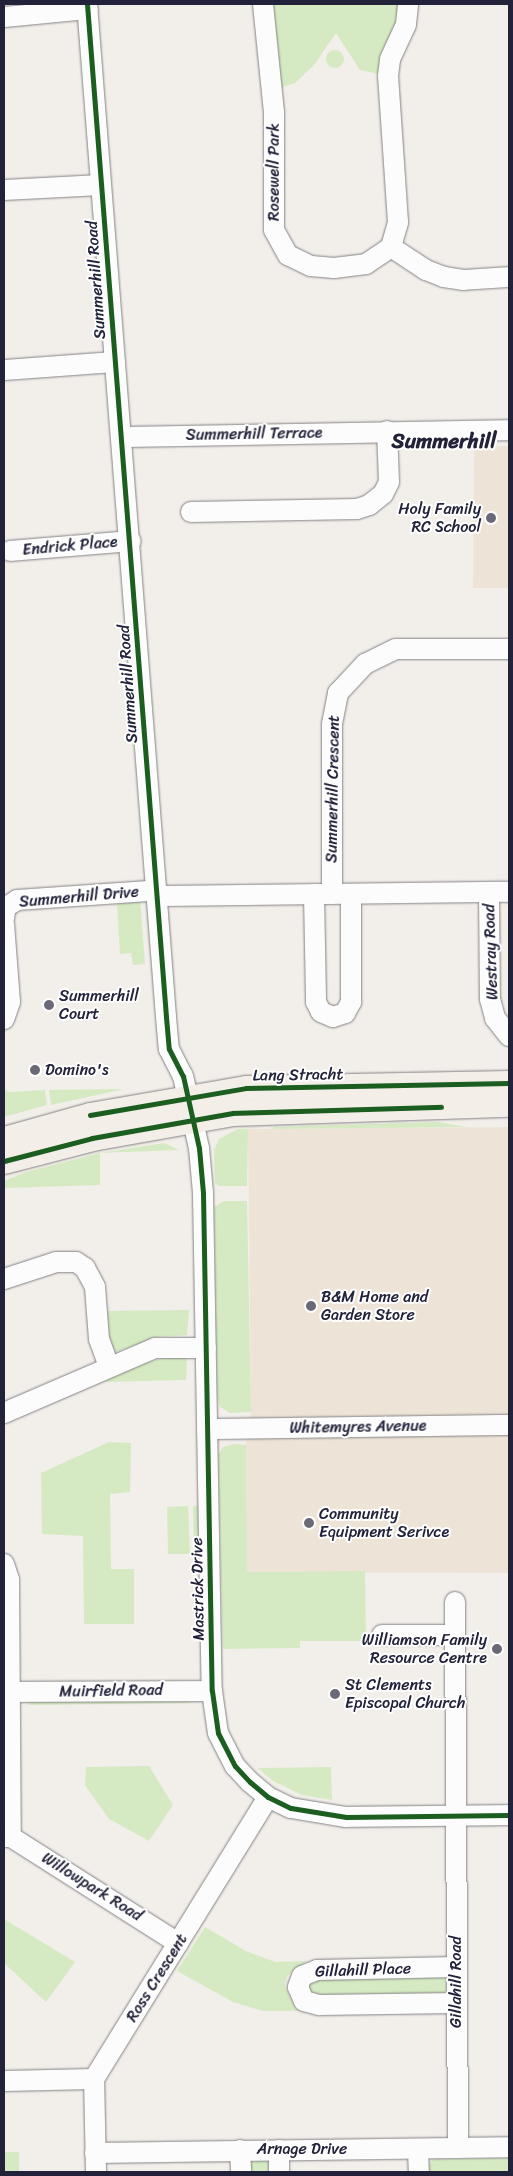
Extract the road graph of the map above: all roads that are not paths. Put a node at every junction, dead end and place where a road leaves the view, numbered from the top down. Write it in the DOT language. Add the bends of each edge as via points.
graph roads {
  1 [pos="263,4"];
  2 [pos="408,4"];
  3 [pos="88,7"];
  4 [pos="4,17"];
  5 [pos="101,185"];
  6 [pos="4,190"];
  7 [pos="391,247"];
  8 [pos="509,278"];
  9 [pos="115,362"];
  10 [pos="4,370"];
  11 [pos="509,430"];
  12 [pos="387,432"];
  13 [pos="122,437"];
  14 [pos="191,512"];
  15 [pos="130,541"];
  16 [pos="10,551"];
  17 [pos="509,649"];
  18 [pos="489,892"];
  19 [pos="509,892"];
  20 [pos="157,893"];
  21 [pos="332,894"];
  22 [pos="4,918"];
  23 [pos="4,924"];
  24 [pos="4,1018"];
  25 [pos="509,1036"];
  26 [pos="509,1083"];
  27 [pos="509,1104"];
  28 [pos="189,1108"];
  29 [pos="4,1139"];
  30 [pos="4,1162"];
  31 [pos="4,1280"];
  32 [pos="206,1348"];
  33 [pos="108,1366"];
  34 [pos="4,1413"];
  35 [pos="509,1425"];
  36 [pos="207,1429"];
  37 [pos="4,1564"];
  38 [pos="455,1602"];
  39 [pos="382,1635"];
  40 [pos="455,1635"];
  41 [pos="212,1691"];
  42 [pos="10,1692"];
  43 [pos="268,1797"];
  44 [pos="455,1815"];
  45 [pos="509,1815"];
  46 [pos="8,1837"];
  47 [pos="178,1943"];
  48 [pos="456,1967"];
  49 [pos="456,2003"];
  50 [pos="94,2079"];
  51 [pos="4,2081"];
  52 [pos="509,2147"];
  53 [pos="458,2148"];
  54 [pos="418,2149"];
  55 [pos="240,2150"];
  56 [pos="279,2150"];
  57 [pos="96,2163"];
  58 [pos="240,2172"];
  59 [pos="279,2172"];
  60 [pos="419,2172"];
  1 -- 7 [label="street, Rosewell Park" via="274,112 274,230 288,255 312,266 366,264"];
  2 -- 7 [label="street" via="406,24 390,59 388,76 398,222"];
  3 -- 4 [label="street"];
  3 -- 5 [label="street, Summerhill Road"];
  5 -- 6 [label="street"];
  5 -- 9 [label="street, Summerhill Road"];
  7 -- 8 [label="street" via="426,270 444,277 463,280"];
  9 -- 10 [label="street"];
  9 -- 13 [label="street, Summerhill Road"];
  11 -- 12 [label="street, Summerhill Terrace"];
  12 -- 13 [label="street, Summerhill Terrace"];
  12 -- 14 [label="street" via="388,482 383,494 369,505 357,509"];
  13 -- 15 [label="street, Summerhill Road"];
  15 -- 16 [label="street, Endrick Place"];
  15 -- 20 [label="street, Summerhill Road"];
  17 -- 21 [label="street, Summerhill Crescent" via="396,649 365,664 338,693 332,724"];
  18 -- 19 [label="street, Summerhill Drive"];
  18 -- 21 [label="street, Summerhill Drive"];
  18 -- 25 [label="street, Westray Road" via="490,999 495,1018"];
  20 -- 21 [label="street, Summerhill Drive"];
  20 -- 22 [label="street, Summerhill Drive" via="17,900 6,907"];
  20 -- 28 [label="street, Summerhill Road" via="169,1048 183,1076"];
  21 -- 21 [label="street" via="351,1002 345,1013 333,1018 321,1012 316,1002"];
  23 -- 24 [label="street, Summerhill Drive" via="10,1002"];
  26 -- 28 [label="main road, Lang Stracht" via="246,1088"];
  27 -- 28 [label="main road, Lang Stracht" via="245,1112"];
  28 -- 29 [label="main road, Lang Stracht" via="90,1116"];
  28 -- 30 [label="main road, Lang Stracht"];
  28 -- 32 [label="street, Mastrick Drive" via="199,1148 203,1193"];
  31 -- 33 [label="street" via="56,1262 76,1262 85,1268 95,1287 99,1339"];
  32 -- 33 [label="street" via="155,1348"];
  32 -- 36 [label="street, Mastrick Drive"];
  33 -- 34 [label="street"];
  35 -- 36 [label="street, Whitemyres Avenue"];
  36 -- 41 [label="street, Mastrick Drive"];
  37 -- 42 [label="street" via="9,1578"];
  38 -- 40 [label="street, Gillahill Road"];
  39 -- 40 [label="street"];
  40 -- 44 [label="street, Gillahill Road"];
  41 -- 42 [label="street, Muirfield Road"];
  41 -- 43 [label="street, Mastrick Drive" via="214,1717 224,1748 235,1766"];
  42 -- 46 [label="street"];
  43 -- 44 [label="street, Mastrick Drive" via="314,1814 346,1817"];
  43 -- 47 [label="street, Ross Crescent"];
  44 -- 45 [label="street, Mastrick Drive"];
  44 -- 48 [label="street, Gillahill Road"];
  46 -- 47 [label="street, Willowpark Road"];
  47 -- 50 [label="street, Ross Crescent"];
  48 -- 49 [label="street, Gillahill Road"];
  48 -- 49 [label="street, Gillahill Place" via="317,1970 302,1976 298,1987 304,2001 319,2005"];
  49 -- 53 [label="street, Gillahill Road"];
  50 -- 51 [label="street"];
  50 -- 57 [label="street"];
  52 -- 53 [label="street, Arnage Drive"];
  53 -- 54 [label="street, Arnage Drive"];
  54 -- 56 [label="street, Arnage Drive"];
  54 -- 60 [label="street"];
  55 -- 56 [label="street, Arnage Drive"];
  55 -- 57 [label="street, Arnage Drive"];
  55 -- 58 [label="street"];
  56 -- 59 [label="street"];
}
